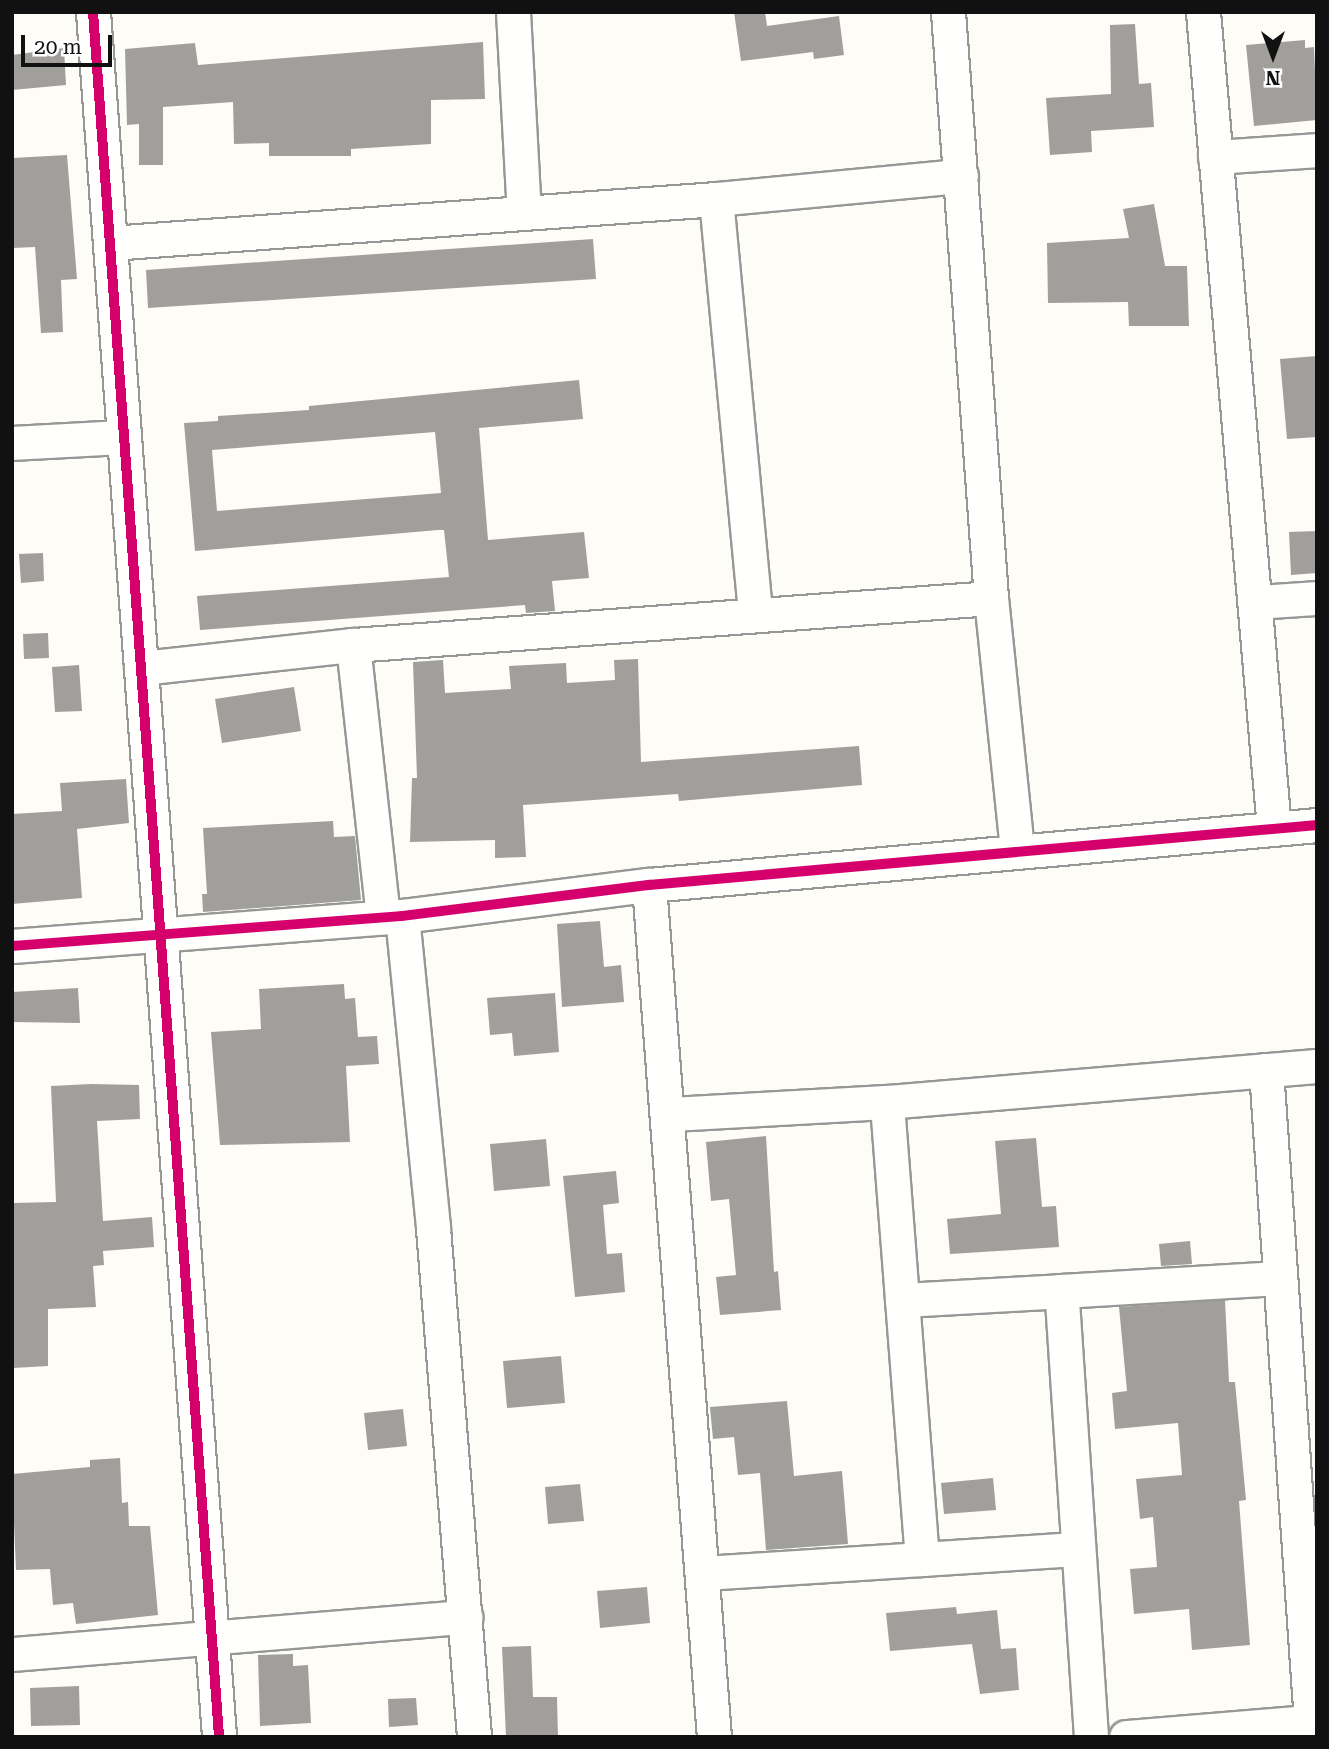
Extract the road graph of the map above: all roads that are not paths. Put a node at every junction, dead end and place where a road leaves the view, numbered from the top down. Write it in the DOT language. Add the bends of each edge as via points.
graph roads {
  1 [pos="93,12"];
  2 [pos="513,12"];
  3 [pos="948,12"];
  4 [pos="1203,12"];
  5 [pos="1317,150"];
  6 [pos="1215,157"];
  7 [pos="961,176"];
  8 [pos="716,199"];
  9 [pos="524,213"];
  10 [pos="110,243"];
  11 [pos="124,437"];
  12 [pos="12,443"];
  13 [pos="991,598"];
  14 [pos="1317,598"];
  15 [pos="1256,603"];
  16 [pos="755,613"];
  17 [pos="353,645"];
  18 [pos="141,668"];
  19 [pos="1317,825"];
  20 [pos="1274,829"];
  21 [pos="1017,851"];
  22 [pos="649,885"];
  23 [pos="392,917"];
  24 [pos="160,937"];
  25 [pos="12,946"];
  26 [pos="1317,1066"];
  27 [pos="1266,1070"];
  28 [pos="887,1102"];
  29 [pos="670,1114"];
  30 [pos="1279,1278"];
  31 [pos="1061,1291"];
  32 [pos="902,1300"];
  33 [pos="1076,1549"];
  34 [pos="922,1559"];
  35 [pos="704,1573"];
  36 [pos="1309,1580"];
  37 [pos="465,1617"];
  38 [pos="211,1638"];
  39 [pos="12,1654"];
  40 [pos="1311,1729"];
  41 [pos="219,1737"];
  42 [pos="474,1737"];
  43 [pos="714,1737"];
  44 [pos="1091,1737"];
  45 [pos="1126,1737"];
  1 -- 10 [label="street"];
  2 -- 9 [label="street"];
  3 -- 7 [label="street"];
  4 -- 6 [label="street"];
  5 -- 6 [label="street"];
  6 -- 15 [label="street"];
  7 -- 8 [label="street"];
  7 -- 13 [label="street"];
  8 -- 9 [label="street"];
  8 -- 16 [label="street"];
  9 -- 10 [label="street"];
  10 -- 11 [label="street"];
  11 -- 12 [label="street"];
  11 -- 18 [label="street"];
  13 -- 16 [label="street"];
  13 -- 21 [label="street"];
  14 -- 15 [label="street"];
  15 -- 20 [label="street"];
  16 -- 17 [label="street"];
  17 -- 18 [label="street"];
  17 -- 23 [label="street"];
  18 -- 24 [label="street"];
  19 -- 20 [label="street"];
  20 -- 21 [label="street"];
  21 -- 22 [label="street"];
  22 -- 23 [label="street"];
  22 -- 29 [label="street"];
  23 -- 24 [label="street"];
  23 -- 37 [label="street" via="433,1228"];
  24 -- 25 [label="street"];
  24 -- 38 [label="street"];
  26 -- 27 [label="street"];
  27 -- 28 [label="street"];
  27 -- 30 [label="street"];
  28 -- 29 [label="street"];
  28 -- 32 [label="street"];
  29 -- 35 [label="street"];
  30 -- 31 [label="street"];
  30 -- 36 [label="street"];
  31 -- 32 [label="street"];
  31 -- 33 [label="street"];
  32 -- 34 [label="street"];
  33 -- 34 [label="street"];
  33 -- 44 [label="street"];
  34 -- 35 [label="street"];
  35 -- 43 [label="street"];
  36 -- 40 [label="street"];
  37 -- 38 [label="street"];
  37 -- 42 [label="street"];
  38 -- 39 [label="street"];
  38 -- 41 [label="street"];
  40 -- 45 [label="street"];
}
